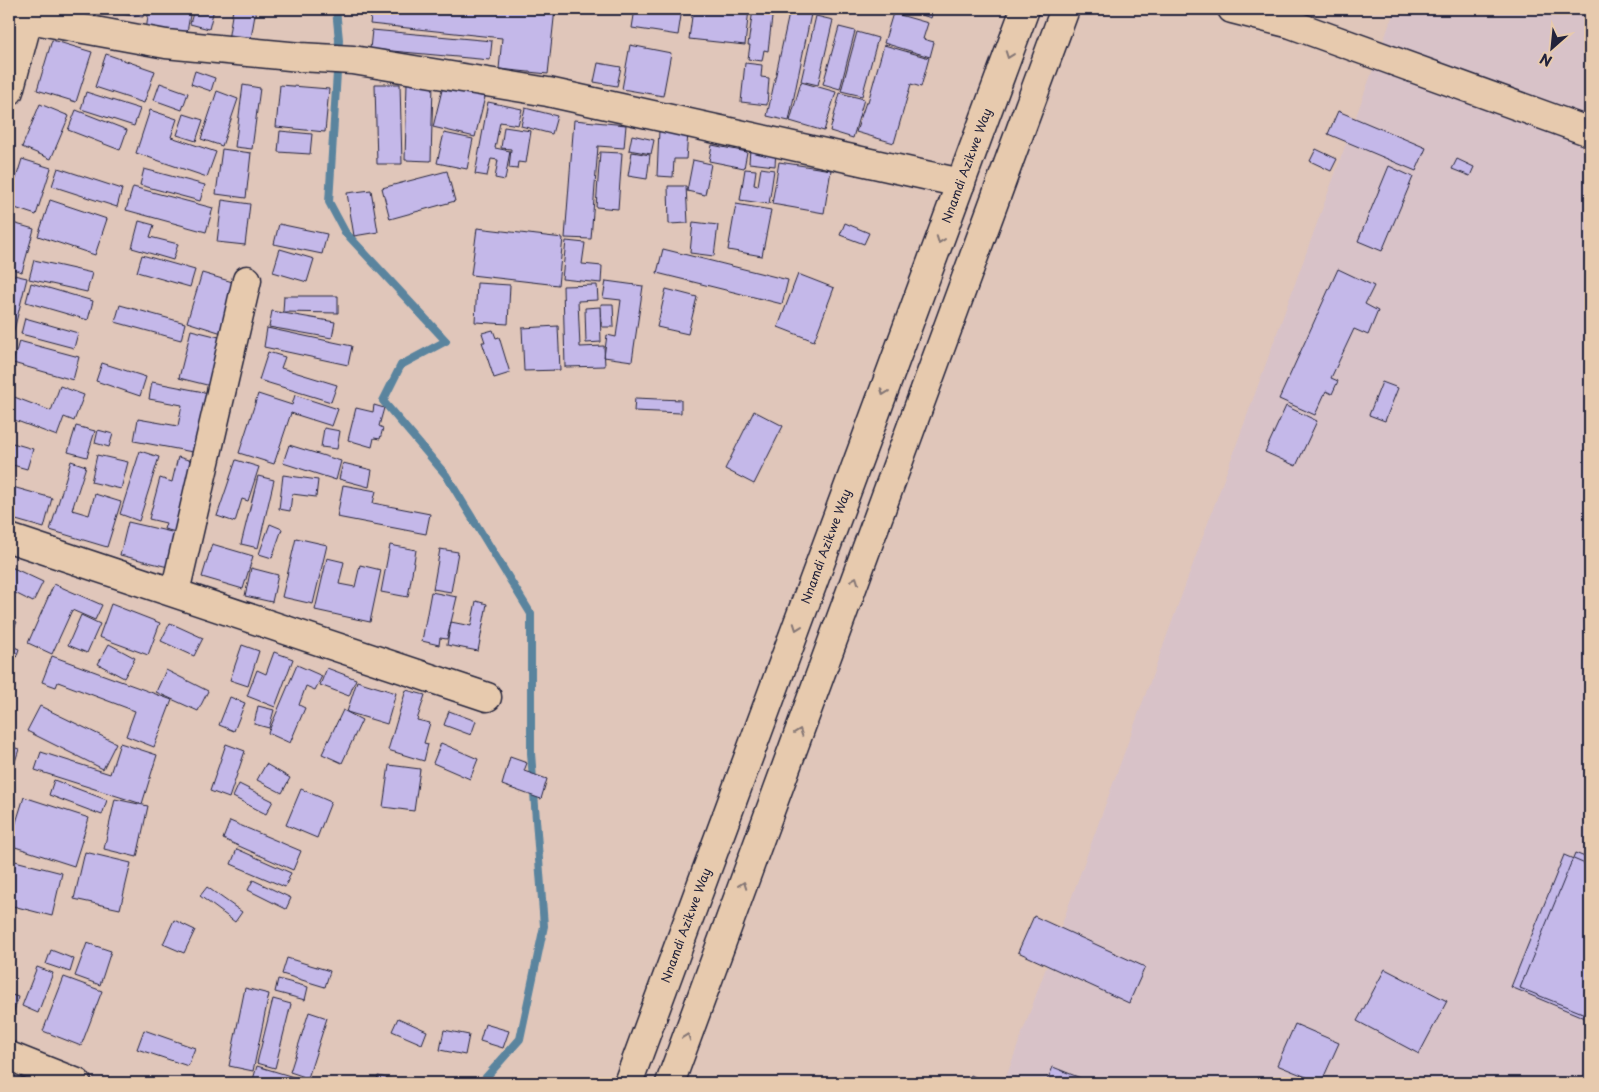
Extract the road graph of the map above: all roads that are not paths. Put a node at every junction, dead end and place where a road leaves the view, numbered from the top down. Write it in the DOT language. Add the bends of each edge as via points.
graph roads {
  1 [pos="1025,9"];
  2 [pos="1065,9"];
  3 [pos="1232,9"];
  4 [pos="30,14"];
  5 [pos="9,91"];
  6 [pos="1590,132"];
  7 [pos="961,183"];
  8 [pos="247,280"];
  9 [pos="9,538"];
  10 [pos="175,592"];
  11 [pos="487,697"];
  12 [pos="9,1056"];
  13 [pos="77,1083"];
  14 [pos="628,1083"];
  15 [pos="670,1083"];
  1 -- 7 [label="main road, Nnamdi Azikwe Way, one-way"];
  15 -- 2 [label="main road, one-way"];
  3 -- 6 [label="main road" via="1291,24"];
  4 -- 5 [label="main road"];
  4 -- 7 [label="main road" via="166,44 300,58 353,60 548,92"];
  7 -- 14 [label="main road, Nnamdi Azikwe Way, one-way"];
  8 -- 10 [label="main road"];
  9 -- 10 [label="main road"];
  10 -- 11 [label="main road"];
  12 -- 13 [label="main road"];
}
